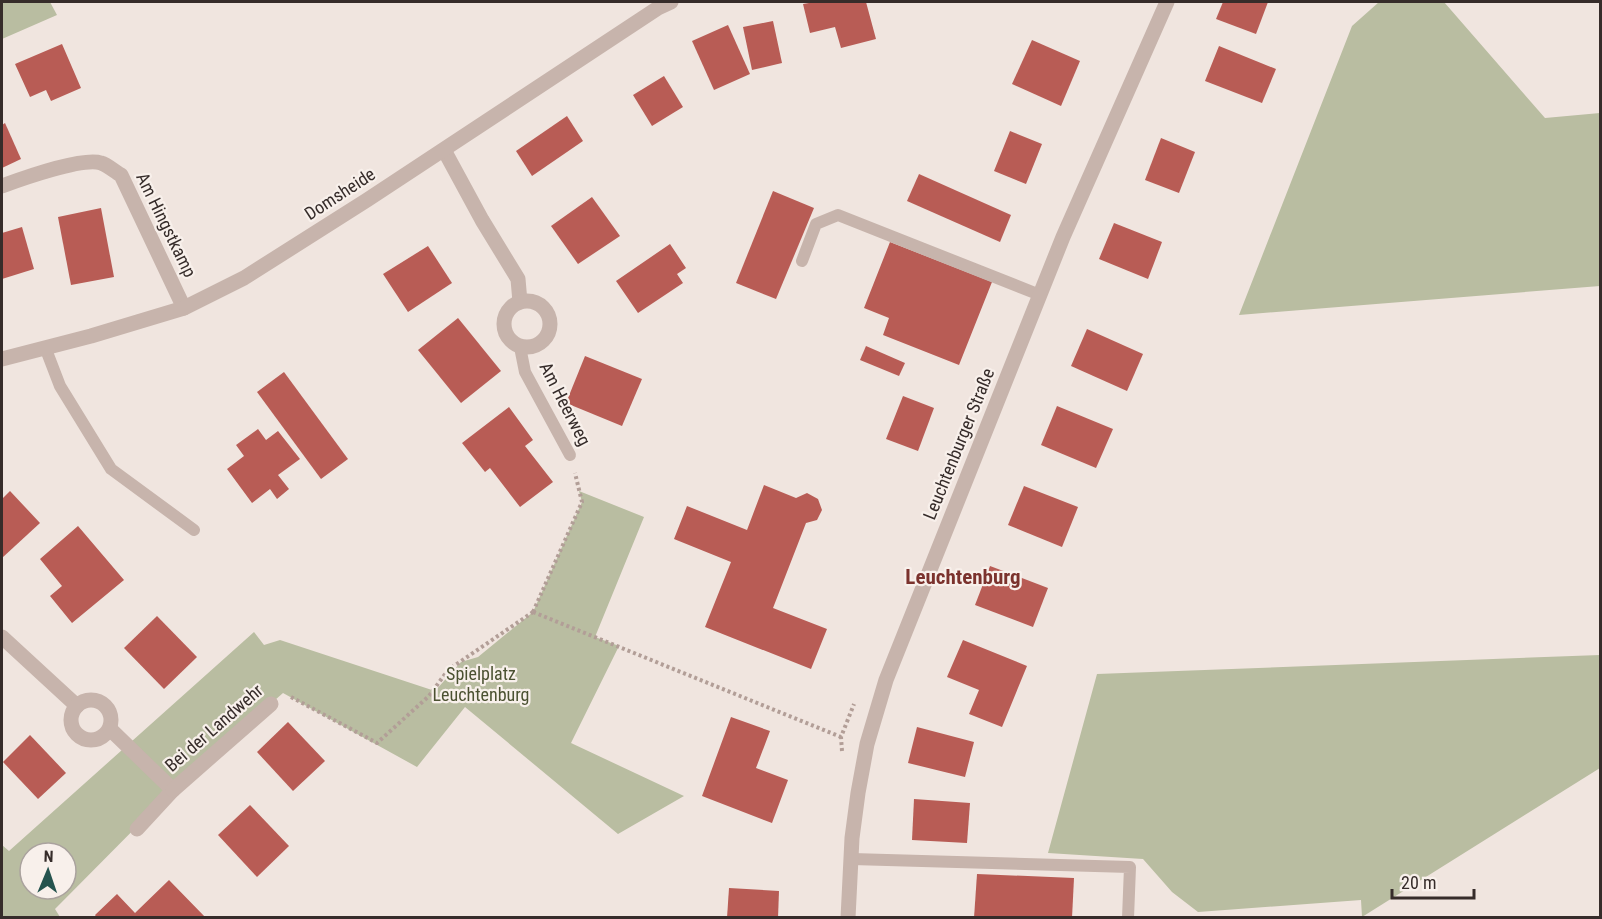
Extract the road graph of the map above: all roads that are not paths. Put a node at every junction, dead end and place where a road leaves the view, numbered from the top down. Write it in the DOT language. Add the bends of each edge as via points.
graph roads {
  1 [pos="671,2"];
  2 [pos="1167,2"];
  3 [pos="444,150"];
  4 [pos="2,186"];
  5 [pos="802,261"];
  6 [pos="1040,295"];
  7 [pos="520,302"];
  8 [pos="184,308"];
  9 [pos="45,347"];
  10 [pos="520,347"];
  11 [pos="2,359"];
  12 [pos="570,455"];
  13 [pos="194,530"];
  14 [pos="2,637"];
  15 [pos="271,704"];
  16 [pos="77,706"];
  17 [pos="110,729"];
  18 [pos="173,790"];
  19 [pos="137,829"];
  20 [pos="852,859"];
  21 [pos="849,918"];
  22 [pos="1128,918"];
  1 -- 3 [label="street, Domsheide"];
  2 -- 6 [label="street, Leuchtenburger Straße"];
  3 -- 7 [label="street" via="518,279"];
  3 -- 8 [label="street, Domsheide" via="262,267"];
  4 -- 8 [label="street, Am Hingstkamp" via="83,163 100,163 121,175"];
  5 -- 6 [label="lane" via="816,224 838,215"];
  6 -- 20 [label="street, Leuchtenburger Straße" via="886,680 867,744"];
  7 -- 10 [label="street, Am Heerweg" via="509,310 504,325 509,338"];
  7 -- 10 [label="street, Am Heerweg" via="541,306 550,325 538,345"];
  8 -- 9 [label="street, Domsheide"];
  9 -- 11 [label="street, Domsheide"];
  9 -- 13 [label="lane" via="60,386 111,469"];
  10 -- 12 [label="lane, Am Heerweg" via="525,372"];
  14 -- 16 [label="street"];
  15 -- 18 [label="street, Bei der Landwehr"];
  16 -- 17 [label="street, Bei der Landwehr" via="92,700 99,702 110,714"];
  16 -- 17 [label="street" via="72,727 83,739 100,738"];
  17 -- 18 [label="street, Bei der Landwehr"];
  18 -- 19 [label="street, Bei der Landwehr"];
  20 -- 21 [label="street, Leuchtenburger Straße"];
  20 -- 22 [label="lane" via="1130,867"];
}
